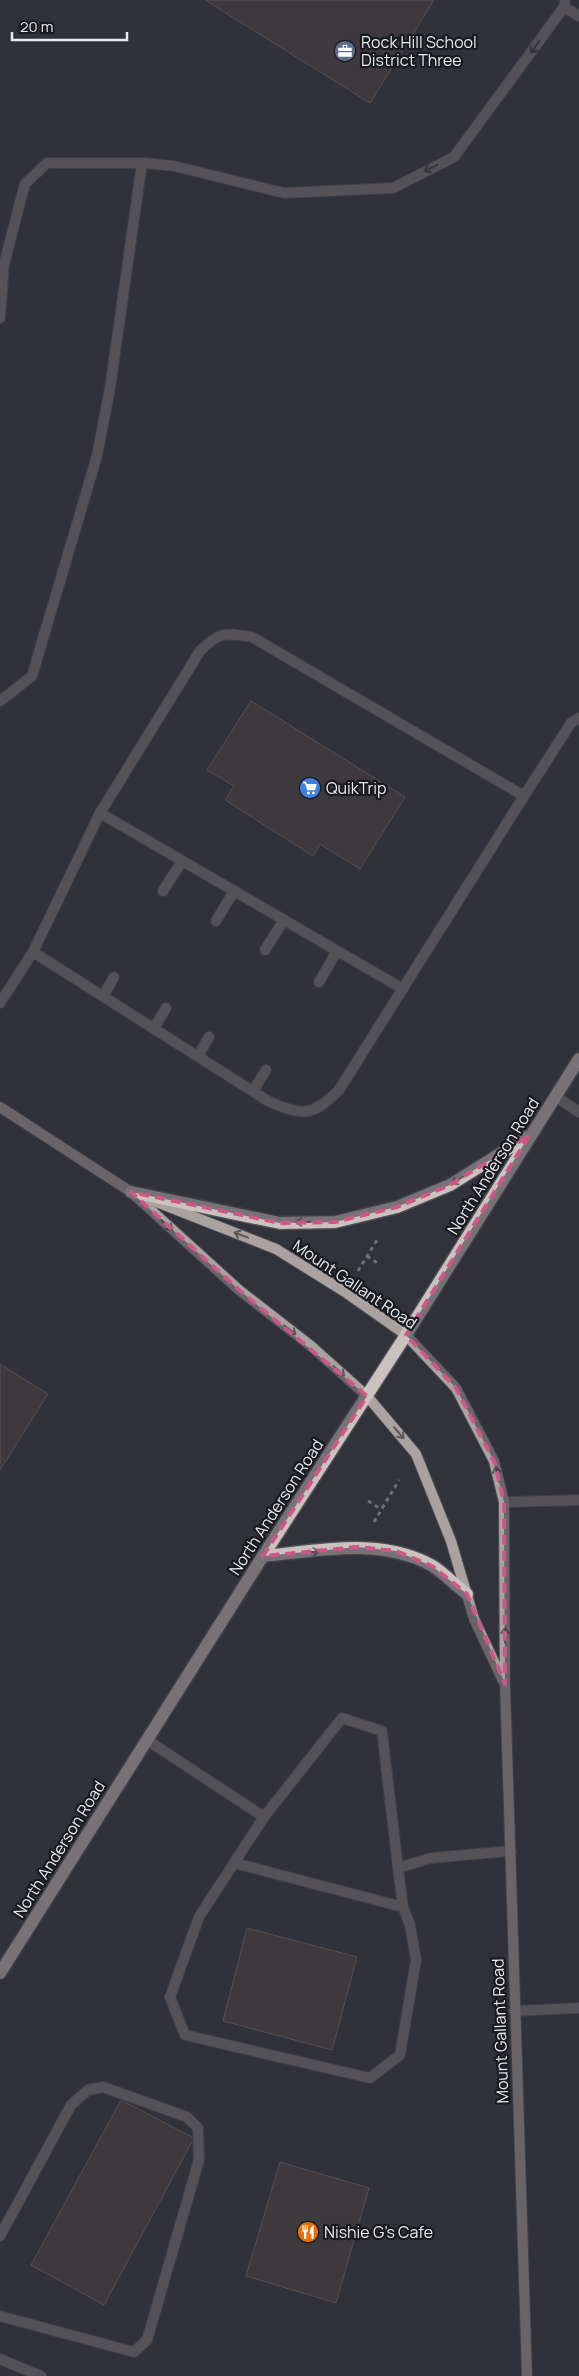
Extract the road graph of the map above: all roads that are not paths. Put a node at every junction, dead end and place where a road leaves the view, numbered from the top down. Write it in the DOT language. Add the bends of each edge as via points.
graph roads {
  1 [pos="564,4"];
  2 [pos="579,16"];
  3 [pos="142,163"];
  4 [pos="0,318"];
  5 [pos="0,701"];
  6 [pos="579,718"];
  7 [pos="524,796"];
  8 [pos="100,813"];
  9 [pos="182,861"];
  10 [pos="234,891"];
  11 [pos="163,892"];
  12 [pos="284,920"];
  13 [pos="216,921"];
  14 [pos="265,950"];
  15 [pos="338,951"];
  16 [pos="33,952"];
  17 [pos="114,977"];
  18 [pos="318,982"];
  19 [pos="402,989"];
  20 [pos="103,996"];
  21 [pos="0,1003"];
  22 [pos="166,1008"];
  23 [pos="154,1028"];
  24 [pos="209,1037"];
  25 [pos="198,1056"];
  26 [pos="579,1059"];
  27 [pos="266,1070"];
  28 [pos="253,1091"];
  29 [pos="556,1096"];
  30 [pos="0,1107"];
  31 [pos="579,1112"];
  32 [pos="530,1136"];
  33 [pos="131,1192"];
  34 [pos="406,1335"];
  35 [pos="367,1396"];
  36 [pos="579,1500"];
  37 [pos="504,1502"];
  38 [pos="263,1556"];
  39 [pos="466,1594"];
  40 [pos="505,1684"];
  41 [pos="147,1740"];
  42 [pos="264,1817"];
  43 [pos="511,1851"];
  44 [pos="234,1863"];
  45 [pos="398,1868"];
  46 [pos="403,1907"];
  47 [pos="0,1973"];
  48 [pos="579,2008"];
  49 [pos="514,2010"];
  50 [pos="0,2236"];
  51 [pos="0,2316"];
  52 [pos="0,2359"];
  53 [pos="41,2376"];
  54 [pos="527,2376"];
  1 -- 2 [label="street"];
  1 -- 3 [label="street, one-way" via="454,157 393,188 284,193 174,166"];
  3 -- 4 [label="street" via="47,163 25,184 4,264"];
  3 -- 5 [label="street" via="110,388 97,456 32,676"];
  6 -- 7 [label="street" via="571,723"];
  7 -- 8 [label="street" via="252,636 227,633 214,636 200,651"];
  7 -- 19 [label="street"];
  8 -- 9 [label="street"];
  8 -- 16 [label="street"];
  9 -- 10 [label="street"];
  9 -- 11 [label="street"];
  10 -- 12 [label="street"];
  10 -- 13 [label="street"];
  12 -- 14 [label="street"];
  12 -- 15 [label="street"];
  15 -- 18 [label="street"];
  15 -- 19 [label="street"];
  16 -- 20 [label="street"];
  16 -- 21 [label="street"];
  17 -- 20 [label="street"];
  19 -- 28 [label="street" via="339,1090 324,1105 309,1112 291,1111"];
  20 -- 23 [label="street"];
  22 -- 23 [label="street"];
  23 -- 25 [label="street"];
  24 -- 25 [label="street"];
  25 -- 28 [label="street"];
  26 -- 29 [label="main road, North Anderson Road"];
  27 -- 28 [label="street"];
  29 -- 31 [label="street"];
  29 -- 32 [label="main road, North Anderson Road"];
  30 -- 33 [label="street, Mount Gallant Road"];
  32 -- 33 [label="main road, one-way" via="450,1185 397,1207 335,1222 280,1222"];
  32 -- 34 [label="main road, North Anderson Road"];
  34 -- 33 [label="street, Mount Gallant Road, one-way" via="276,1249"];
  33 -- 35 [label="street, Mount Gallant Road, one-way" via="239,1290 311,1346"];
  34 -- 35 [label="main road, North Anderson Road"];
  37 -- 34 [label="street, Mount Gallant Road, one-way" via="494,1462 456,1388"];
  35 -- 38 [label="main road, North Anderson Road"];
  35 -- 39 [label="street, Mount Gallant Road, one-way" via="416,1454 451,1541"];
  36 -- 37 [label="street"];
  40 -- 37 [label="street, Mount Gallant Road, one-way"];
  38 -- 39 [label="main road, one-way" via="358,1547 396,1550 432,1566"];
  38 -- 41 [label="main road, North Anderson Road"];
  39 -- 40 [label="street, Mount Gallant Road" via="474,1619"];
  40 -- 43 [label="street, Mount Gallant Road"];
  41 -- 42 [label="street"];
  41 -- 47 [label="main road, North Anderson Road"];
  42 -- 44 [label="street"];
  42 -- 45 [label="street" via="342,1718 382,1731"];
  43 -- 45 [label="street" via="431,1858"];
  43 -- 49 [label="street, Mount Gallant Road"];
  44 -- 46 [label="street"];
  44 -- 46 [label="street" via="199,1917 170,1997 185,2035 370,2078 400,2055 416,1960 410,1925"];
  45 -- 46 [label="street"];
  48 -- 49 [label="street"];
  49 -- 54 [label="street, Mount Gallant Road"];
  50 -- 51 [label="street" via="71,2105 88,2090 103,2087 187,2117 198,2128 199,2160 147,2340 134,2352"];
  52 -- 53 [label="street"];
}
